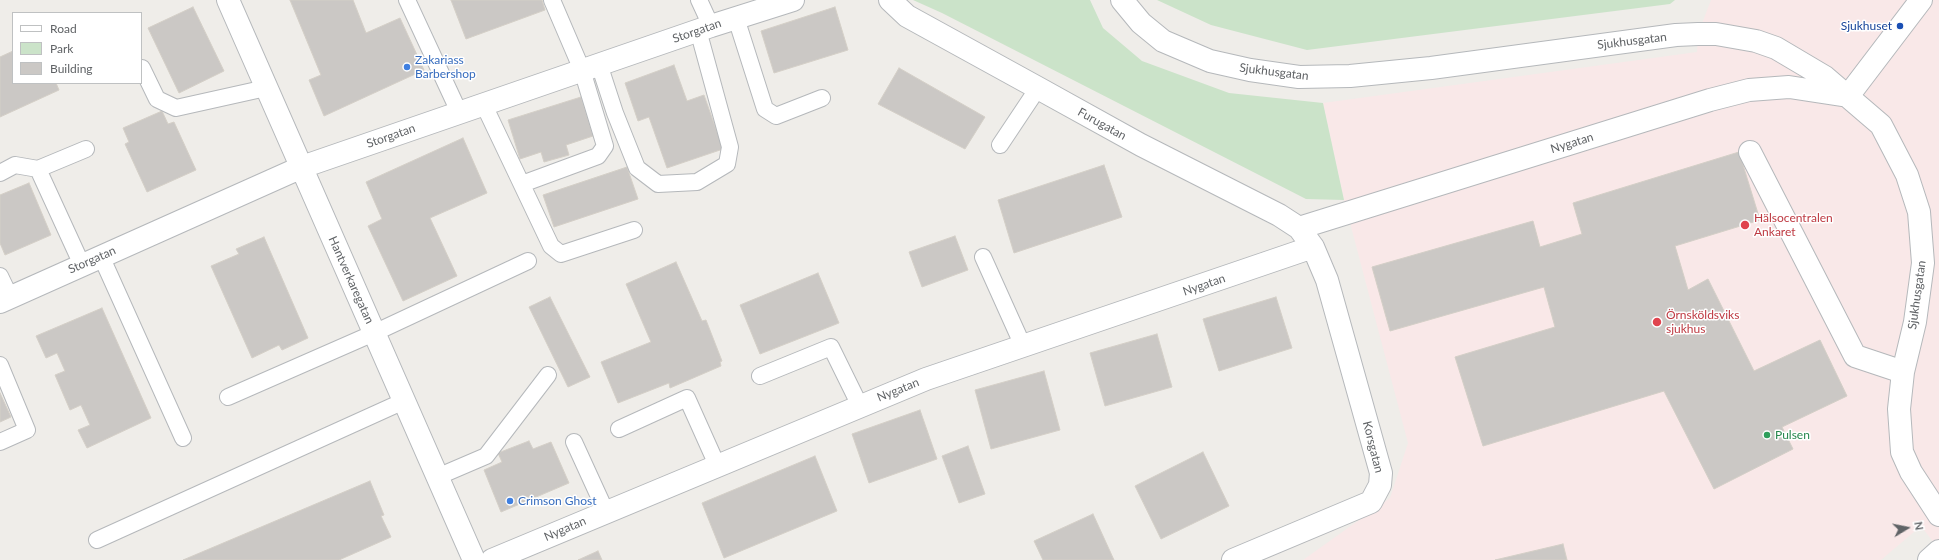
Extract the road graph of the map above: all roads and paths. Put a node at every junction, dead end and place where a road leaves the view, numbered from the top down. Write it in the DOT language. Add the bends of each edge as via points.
graph roads {
  1 [pos="228,0"];
  2 [pos="408,0"];
  3 [pos="552,0"];
  4 [pos="699,0"];
  5 [pos="793,0"];
  6 [pos="890,0"];
  7 [pos="1122,0"];
  8 [pos="1921,0"];
  9 [pos="736,18"];
  10 [pos="705,28"];
  11 [pos="590,67"];
  12 [pos="142,68"];
  13 [pos="266,88"];
  14 [pos="1038,88"];
  15 [pos="1848,96"];
  16 [pos="822,98"];
  17 [pos="483,103"];
  18 [pos="459,112"];
  19 [pos="1000,145"];
  20 [pos="86,149"];
  21 [pos="1750,152"];
  22 [pos="302,167"];
  23 [pos="38,169"];
  24 [pos="0,173"];
  25 [pos="522,184"];
  26 [pos="1299,228"];
  27 [pos="634,230"];
  28 [pos="1313,247"];
  29 [pos="983,256"];
  30 [pos="91,261"];
  31 [pos="528,261"];
  32 [pos="0,276"];
  33 [pos="5,299"];
  34 [pos="374,333"];
  35 [pos="1023,346"];
  36 [pos="0,365"];
  37 [pos="1903,372"];
  38 [pos="548,375"];
  39 [pos="760,376"];
  40 [pos="228,397"];
  41 [pos="404,401"];
  42 [pos="860,406"];
  43 [pos="619,428"];
  44 [pos="183,438"];
  45 [pos="0,442"];
  46 [pos="574,442"];
  47 [pos="717,465"];
  48 [pos="437,477"];
  49 [pos="606,512"];
  50 [pos="1939,514"];
  51 [pos="97,540"];
  52 [pos="1939,551"];
  53 [pos="474,560"];
  54 [pos="492,560"];
  55 [pos="1232,560"];
  56 [pos="1929,560"];
  1 -- 13 [label="street, Hantverkaregatan"];
  2 -- 18 [label="lane"];
  3 -- 11 [label="lane"];
  4 -- 10 [label="lane"];
  5 -- 9 [label="street, Storgatan"];
  6 -- 14 [label="street, Furugatan" via="907,16"];
  7 -- 15 [label="street, Sjukhusgatan" via="1140,23 1163,41 1210,61 1299,77 1350,76 1431,68 1676,35 1716,34 1756,41 1776,48 1825,77"];
  8 -- 15 [label="street"];
  9 -- 10 [label="street, Storgatan"];
  9 -- 16 [label="lane" via="765,109 776,116"];
  10 -- 11 [label="street, Storgatan"];
  10 -- 11 [label="lane" via="730,146 727,164 697,182 658,184 637,168 615,113"];
  11 -- 17 [label="street, Storgatan"];
  11 -- 25 [label="lane" via="605,146 598,156"];
  12 -- 13 [label="lane" via="157,99 176,108"];
  13 -- 22 [label="street, Hantverkaregatan"];
  14 -- 19 [label="lane"];
  14 -- 26 [label="street, Furugatan" via="1141,146 1279,215"];
  15 -- 26 [label="street, Nygatan" via="1789,87 1749,90"];
  15 -- 37 [label="street, Sjukhusgatan" via="1881,125 1907,175 1919,212 1923,263 1915,322"];
  17 -- 18 [label="street, Storgatan"];
  17 -- 25 [label="lane"];
  18 -- 22 [label="street, Storgatan"];
  20 -- 23 [label="lane"];
  21 -- 37 [label="street" via="1856,356"];
  22 -- 30 [label="street, Storgatan"];
  22 -- 34 [label="street, Hantverkaregatan"];
  23 -- 24 [label="lane" via="15,164"];
  23 -- 30 [label="lane"];
  25 -- 27 [label="lane" via="551,246 561,254"];
  26 -- 28 [label="street, Furugatan"];
  28 -- 35 [label="street, Nygatan"];
  28 -- 55 [label="street, Korsgatan" via="1327,280 1381,473 1380,485 1371,502"];
  29 -- 35 [label="lane"];
  30 -- 33 [label="street, Storgatan"];
  30 -- 44 [label="lane"];
  31 -- 34 [label="lane"];
  32 -- 33 [label="lane"];
  34 -- 40 [label="lane"];
  34 -- 41 [label="street, Hantverkaregatan"];
  35 -- 42 [label="street, Nygatan" via="926,378"];
  36 -- 45 [label="lane" via="27,430"];
  37 -- 50 [label="street, Sjukhusgatan" via="1899,409 1902,452 1911,472"];
  38 -- 48 [label="lane" via="486,456"];
  39 -- 42 [label="lane" via="831,347"];
  41 -- 48 [label="street, Hantverkaregatan"];
  41 -- 51 [label="lane"];
  42 -- 47 [label="street, Nygatan"];
  43 -- 47 [label="lane" via="687,398"];
  46 -- 49 [label="lane"];
  47 -- 49 [label="street, Nygatan"];
  48 -- 53 [label="street, Hantverkaregatan"];
  49 -- 54 [label="street, Nygatan"];
  52 -- 56 [label="street"];
}
